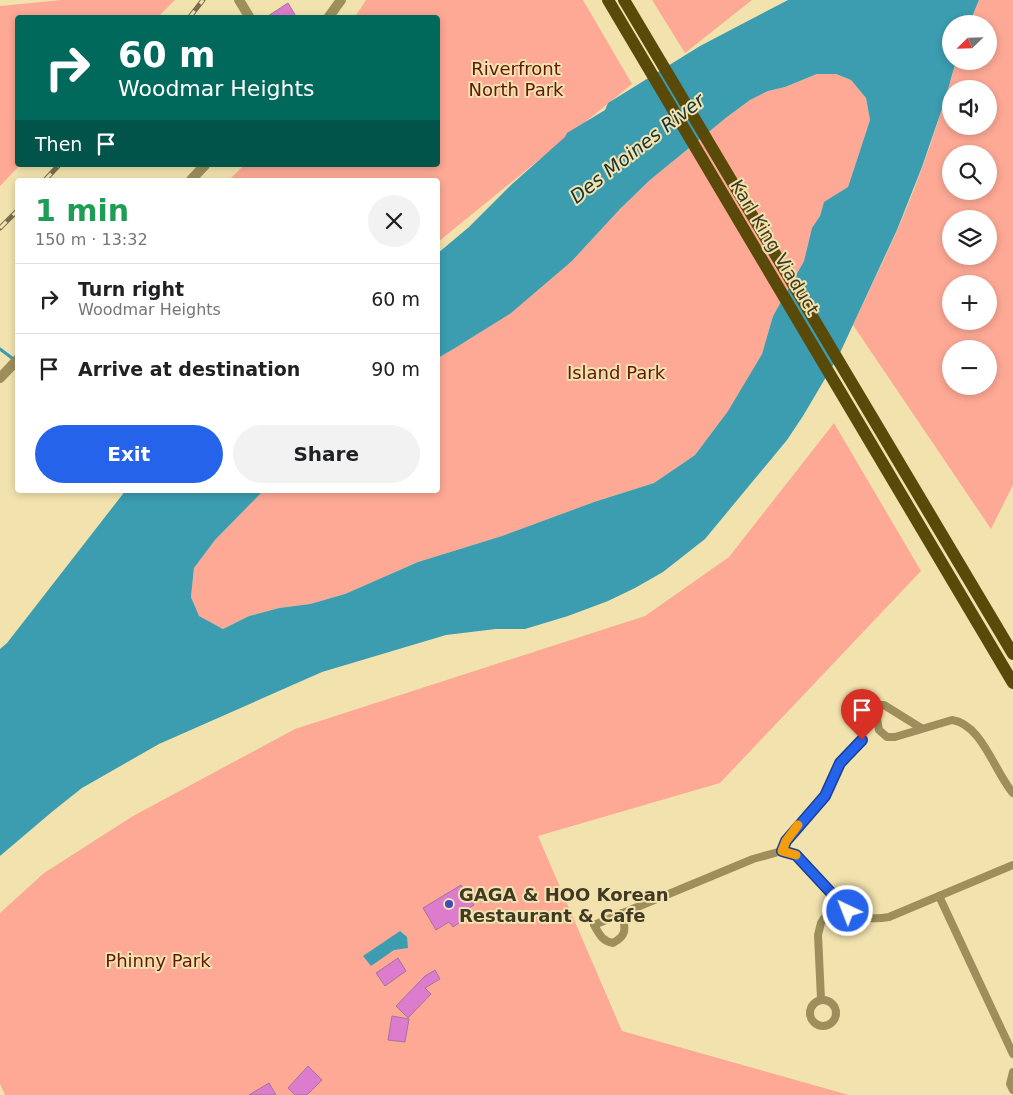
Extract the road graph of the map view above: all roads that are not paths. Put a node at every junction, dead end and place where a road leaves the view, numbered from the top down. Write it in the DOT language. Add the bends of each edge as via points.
graph roads {
  1 [pos="239,0"];
  2 [pos="341,0"];
  3 [pos="608,0"];
  4 [pos="624,0"];
  5 [pos="248,15"];
  6 [pos="330,15"];
  7 [pos="203,167"];
  8 [pos="193,178"];
  9 [pos="15,362"];
  10 [pos="0,378"];
  11 [pos="1013,654"];
  12 [pos="1013,683"];
  13 [pos="921,728"];
  14 [pos="862,740"];
  15 [pos="1013,793"];
  16 [pos="782,851"];
  17 [pos="1013,865"];
  18 [pos="939,896"];
  19 [pos="836,899"];
  20 [pos="622,913"];
  21 [pos="821,999"];
  22 [pos="1013,1054"];
  23 [pos="1013,1072"];
  24 [pos="1013,1090"];
  1 -- 5 [label="street"];
  2 -- 6 [label="street"];
  3 -- 12 [label="main road, Karl King Viaduct"];
  4 -- 11 [label="main road, Karl King Viaduct"];
  7 -- 8 [label="street"];
  9 -- 10 [label="street"];
  13 -- 13 [label="street" via="884,705 877,708 879,730 886,737"];
  13 -- 15 [label="street" via="959,721 977,737"];
  14 -- 16 [label="street" via="840,763 825,796 786,841"];
  16 -- 19 [label="street" via="796,855"];
  16 -- 20 [label="street" via="753,858"];
  17 -- 18 [label="street"];
  18 -- 19 [label="street" via="878,919 858,916"];
  18 -- 22 [label="street"];
  19 -- 21 [label="street" via="821,922 818,935"];
  20 -- 20 [label="street" via="624,934 613,944 606,942 594,925"];
  23 -- 24 [label="street" via="1010,1084"];
}
